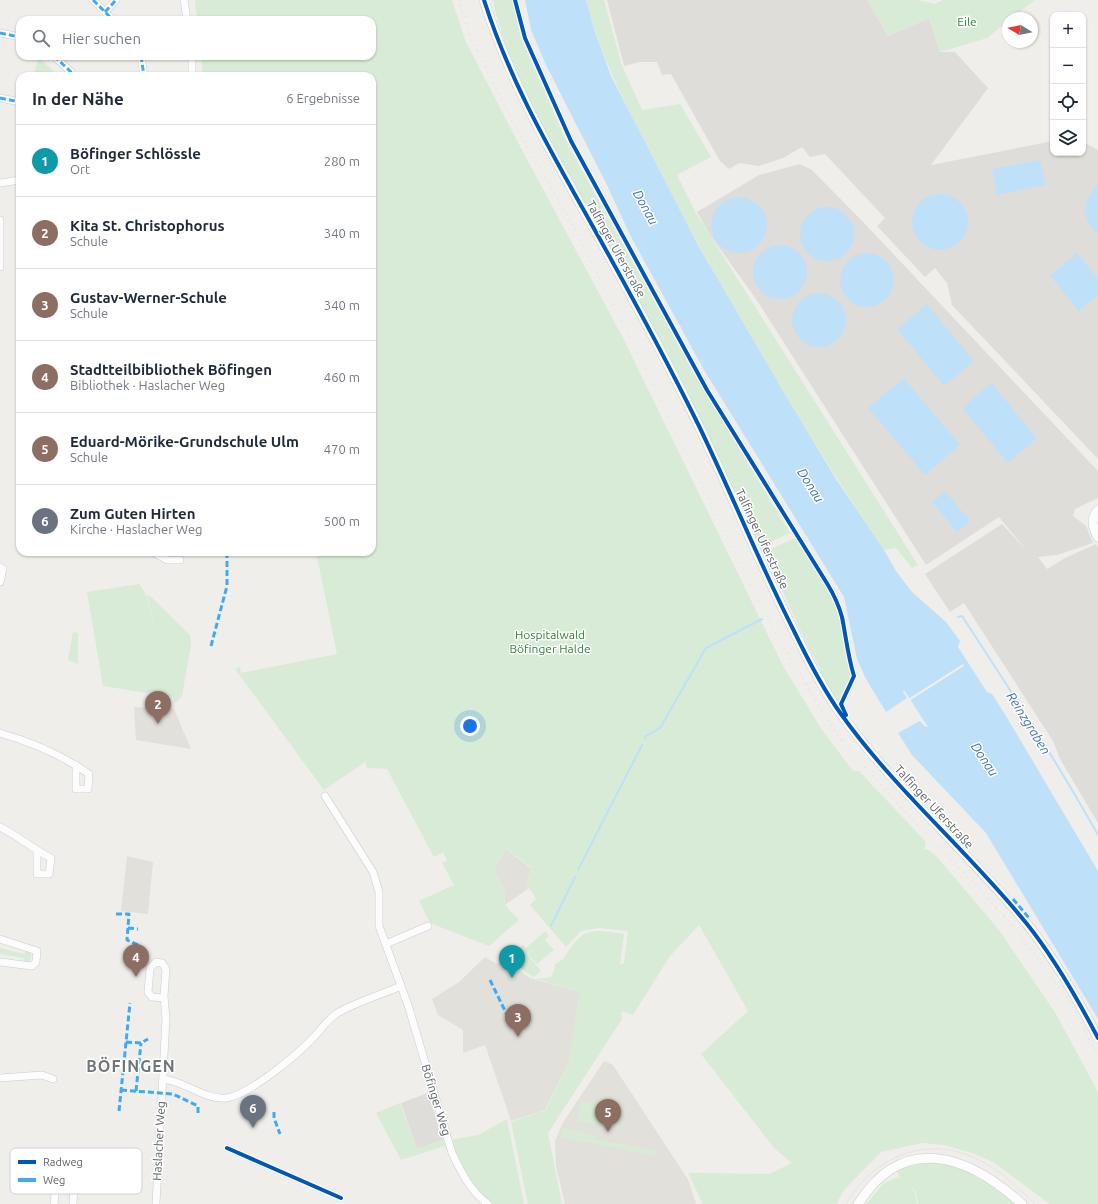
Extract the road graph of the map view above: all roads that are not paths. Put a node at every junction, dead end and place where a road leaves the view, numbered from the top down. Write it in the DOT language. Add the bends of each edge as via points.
graph roads {
  1 [pos="93,0"];
  2 [pos="116,0"];
  3 [pos="184,0"];
  4 [pos="484,0"];
  5 [pos="105,12"];
  6 [pos="109,16"];
  7 [pos="186,16"];
  8 [pos="0,33"];
  9 [pos="16,36"];
  10 [pos="58,60"];
  11 [pos="142,60"];
  12 [pos="192,60"];
  13 [pos="72,72"];
  14 [pos="143,72"];
  15 [pos="192,72"];
  16 [pos="0,98"];
  17 [pos="16,101"];
  18 [pos="16,181"];
  19 [pos="0,183"];
  20 [pos="0,220"];
  21 [pos="0,267"];
  22 [pos="1098,510"];
  23 [pos="1098,537"];
  24 [pos="160,556"];
  25 [pos="180,560"];
  26 [pos="0,567"];
  27 [pos="0,582"];
  28 [pos="0,733"];
  29 [pos="76,765"];
  30 [pos="325,796"];
  31 [pos="0,827"];
  32 [pos="37,851"];
  33 [pos="428,926"];
  34 [pos="0,939"];
  35 [pos="386,944"];
  36 [pos="0,962"];
  37 [pos="401,986"];
  38 [pos="164,998"];
  39 [pos="1098,1038"];
  40 [pos="0,1078"];
  41 [pos="54,1079"];
  42 [pos="163,1079"];
  43 [pos="56,1194"];
  44 [pos="74,1194"];
  45 [pos="54,1204"];
  46 [pos="73,1204"];
  47 [pos="156,1204"];
  48 [pos="488,1204"];
  49 [pos="858,1204"];
  50 [pos="1022,1204"];
  1 -- 5 [label="street"];
  2 -- 5 [label="street"];
  3 -- 7 [label="street"];
  4 -- 39 [label="street, Talfinger Uferstraße" via="505,60 544,142 651,334 698,425 782,608 828,694 862,742 900,788 1026,922 1061,972"];
  5 -- 6 [label="street"];
  8 -- 9 [label="street"];
  10 -- 13 [label="street"];
  11 -- 14 [label="street"];
  12 -- 15 [label="street"];
  16 -- 17 [label="street"];
  18 -- 19 [label="street"];
  20 -- 21 [label="street"];
  22 -- 23 [label="street" via="1092,520 1093,529"];
  24 -- 25 [label="street" via="167,560"];
  26 -- 27 [label="street" via="3,569"];
  28 -- 29 [label="street" via="36,745"];
  30 -- 35 [label="street, Böfinger Weg" via="373,872 379,892 379,921"];
  31 -- 32 [label="street" via="24,840"];
  33 -- 35 [label="street"];
  34 -- 36 [label="street" via="37,951 36,962 32,966"];
  35 -- 37 [label="street, Böfinger Weg"];
  37 -- 42 [label="street" via="340,1012 290,1059 235,1096 213,1097 177,1081"];
  37 -- 48 [label="street, Böfinger Weg" via="452,1153 463,1176"];
  38 -- 38 [label="street, Haslacher Weg" via="166,969 163,964 156,962 150,968 148,992 152,997"];
  38 -- 42 [label="street, Haslacher Weg" via="166,1018"];
  40 -- 41 [label="street" via="42,1075"];
  42 -- 47 [label="street, Haslacher Weg"];
  43 -- 45 [label="street"];
  44 -- 46 [label="street"];
  49 -- 50 [label="street" via="867,1189 882,1175 897,1166 928,1158 943,1159 973,1168"];
}
